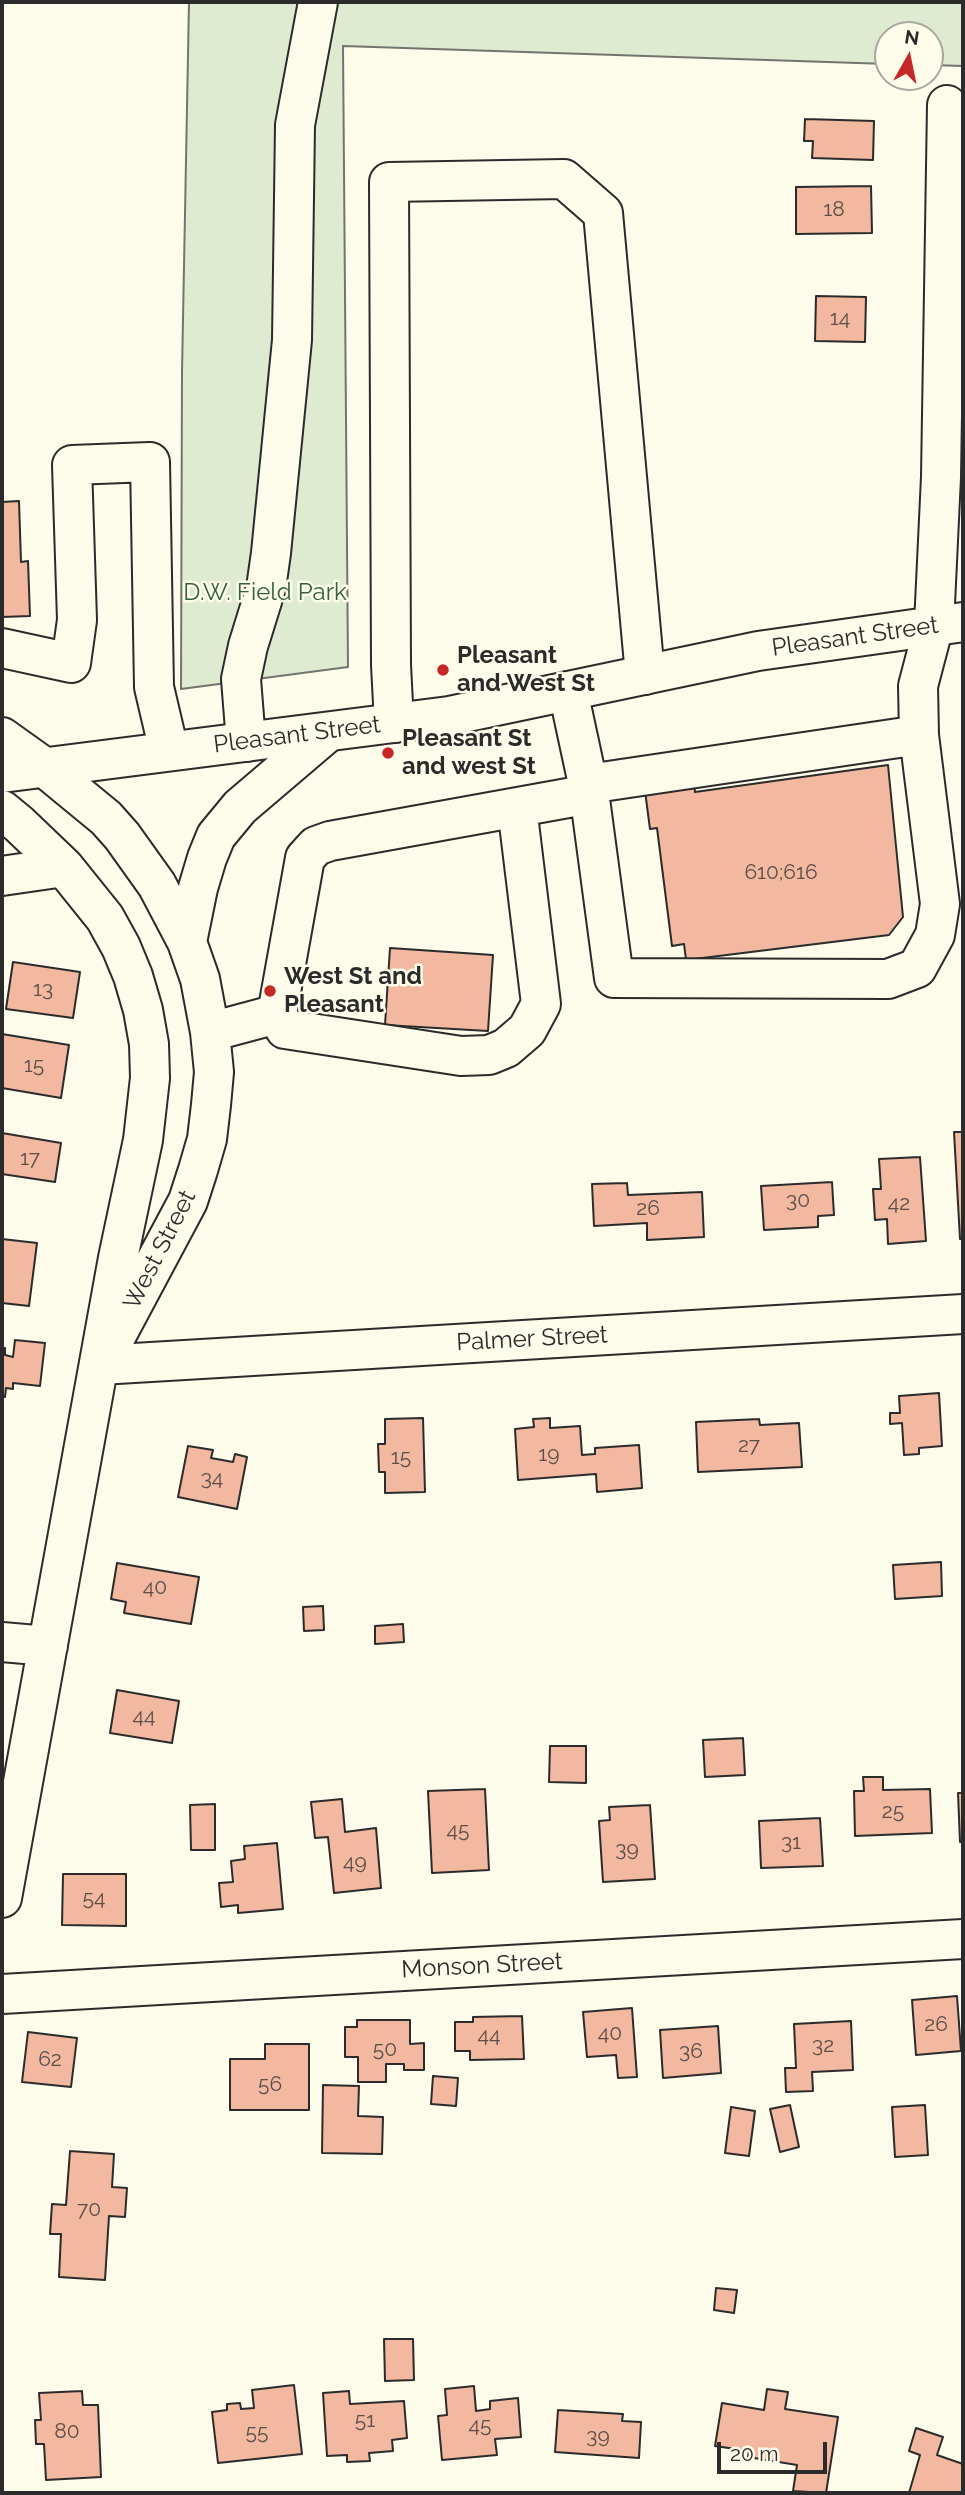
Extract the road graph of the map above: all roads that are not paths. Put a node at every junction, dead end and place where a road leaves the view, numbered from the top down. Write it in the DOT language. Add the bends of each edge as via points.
graph roads {
  1 [pos="318,2"];
  2 [pos="947,105"];
  3 [pos="949,624"];
  4 [pos="2,648"];
  5 [pos="645,675"];
  6 [pos="568,691"];
  7 [pos="394,723"];
  8 [pos="328,732"];
  9 [pos="919,735"];
  10 [pos="2,737"];
  11 [pos="246,742"];
  12 [pos="169,751"];
  13 [pos="44,767"];
  14 [pos="2,773"];
  15 [pos="589,789"];
  16 [pos="517,807"];
  17 [pos="2,810"];
  18 [pos="64,867"];
  19 [pos="2,876"];
  20 [pos="187,942"];
  21 [pos="277,1014"];
  22 [pos="210,1032"];
  23 [pos="963,1314"];
  24 [pos="100,1366"];
  25 [pos="2,1642"];
  26 [pos="48,1646"];
  27 [pos="2,1898"];
  28 [pos="963,1939"];
  29 [pos="2,1994"];
  1 -- 11 [label="street" via="295,125 291,351 271,552 241,679"];
  2 -- 3 [label="street" via="941,477"];
  3 -- 5 [label="street, Pleasant Street" via="758,651"];
  3 -- 9 [label="street" via="918,686"];
  4 -- 12 [label="street" via="71,663 77,620 72,465 150,462 154,687"];
  5 -- 6 [label="street, Pleasant Street"];
  5 -- 7 [label="street" via="603,213 564,179 388,182"];
  6 -- 7 [label="street, Pleasant Street"];
  6 -- 15 [label="street"];
  7 -- 8 [label="street, Pleasant Street"];
  8 -- 11 [label="street, Pleasant Street"];
  8 -- 20 [label="street" via="240,807 216,836 202,873"];
  9 -- 15 [label="street"];
  9 -- 15 [label="street" via="940,904 935,936 917,968 888,979 614,978"];
  10 -- 13 [label="street, West Street"];
  11 -- 12 [label="street, Pleasant Street"];
  12 -- 13 [label="street, Pleasant Street"];
  13 -- 14 [label="street, Pleasant Street"];
  13 -- 20 [label="street, West Street" via="122,836 157,885"];
  15 -- 16 [label="street"];
  16 -- 21 [label="street" via="316,846 305,858"];
  16 -- 21 [label="street" via="541,1004 527,1030 489,1055 461,1056 285,1029"];
  17 -- 18 [label="street, West Street"];
  18 -- 19 [label="street"];
  18 -- 24 [label="street, West Street" via="105,918 121,947 143,1010 149,1044 146,1121"];
  20 -- 22 [label="street, West Street"];
  21 -- 22 [label="street"];
  22 -- 24 [label="street, West Street" via="214,1072 207,1139 188,1201"];
  23 -- 24 [label="street, Palmer Street"];
  24 -- 26 [label="street, West Street"];
  25 -- 26 [label="street"];
  26 -- 27 [label="street, West Street"];
  28 -- 29 [label="street, Monson Street"];
}
